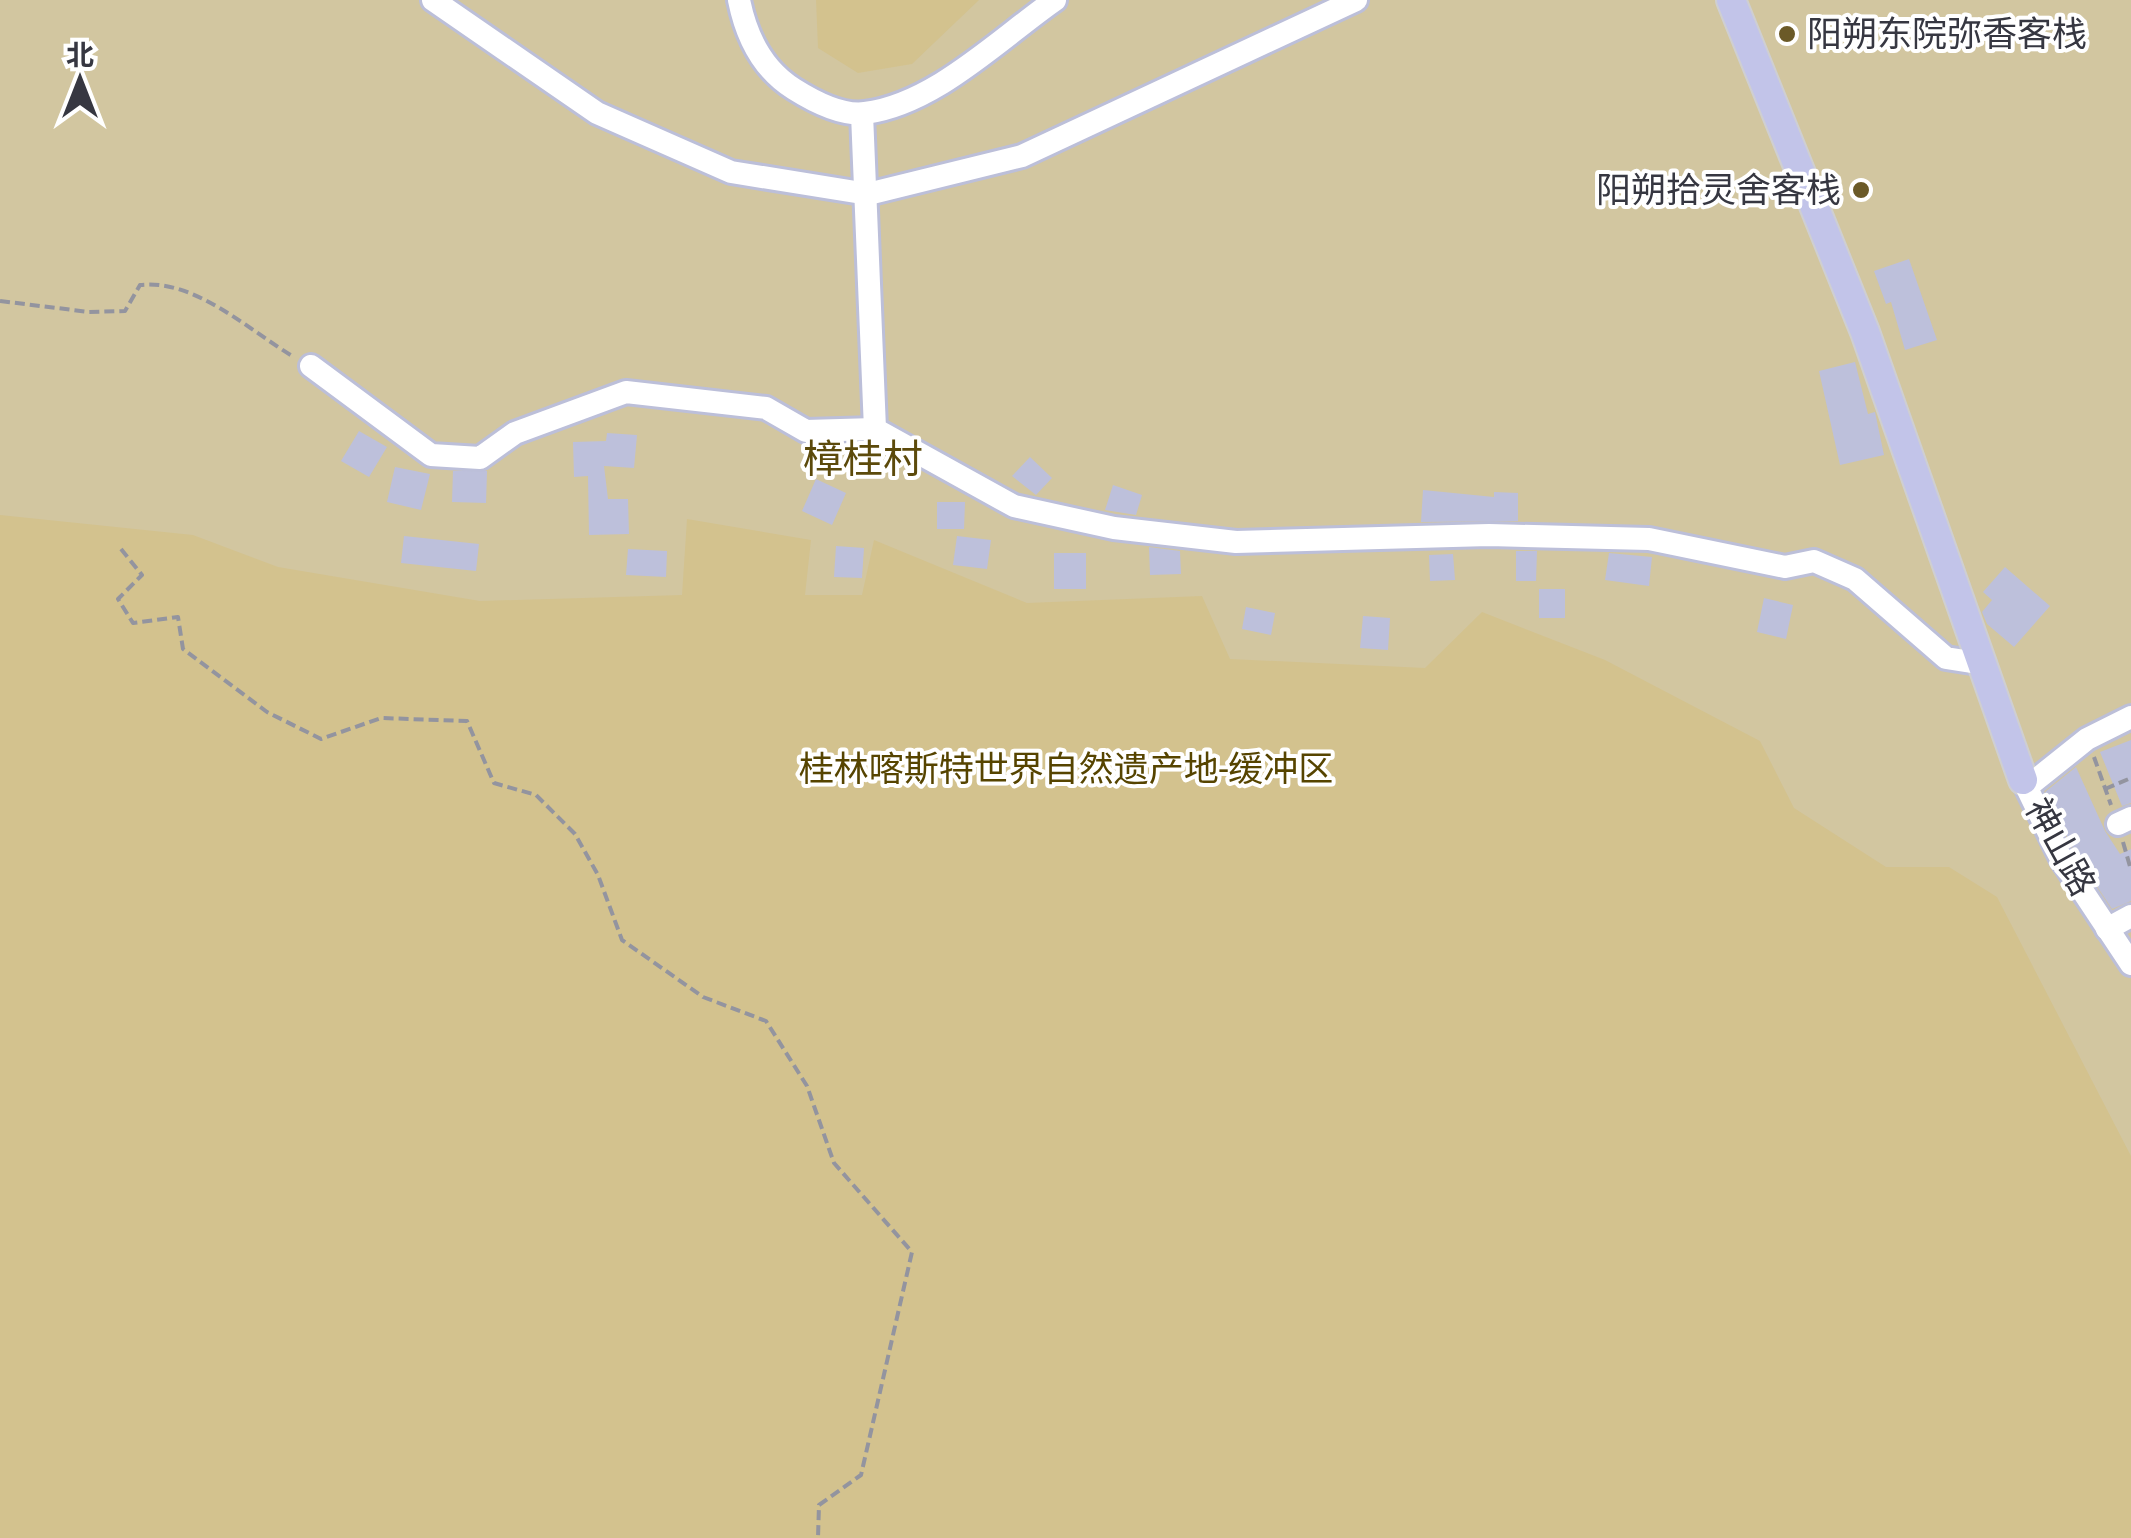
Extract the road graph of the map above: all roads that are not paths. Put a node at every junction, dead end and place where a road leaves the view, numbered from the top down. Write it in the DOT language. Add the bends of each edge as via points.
graph roads {
  1 [pos="433,0"];
  2 [pos="740,0"];
  3 [pos="1055,0"];
  4 [pos="1356,0"];
  5 [pos="1732,0"];
  6 [pos="862,114"];
  7 [pos="868,194"];
  8 [pos="311,366"];
  9 [pos="875,429"];
  10 [pos="1984,664"];
  11 [pos="2131,716"];
  12 [pos="2025,784"];
  13 [pos="2131,916"];
  14 [pos="2107,929"];
  15 [pos="2131,964"];
  1 -- 7 [label="street" via="614,120 731,172"];
  2 -- 6 [label="street" via="748,33 780,80 816,103"];
  3 -- 6 [label="street" via="930,90"];
  4 -- 7 [label="street" via="1022,156"];
  5 -- 10 [label="main road" via="1865,332"];
  6 -- 7 [label="street"];
  7 -- 9 [label="street"];
  8 -- 9 [label="street" via="430,455 480,458 515,433 626,392 766,408 806,431"];
  9 -- 10 [label="street" via="1014,506 1114,528 1236,542 1489,535 1649,540 1785,568 1814,561 1855,579 1946,658"];
  10 -- 12 [label="main road"];
  11 -- 12 [label="street"];
  12 -- 14 [label="street, 神山路" via="2062,860"];
  13 -- 14 [label="street"];
  14 -- 15 [label="street, 神山路"];
}
